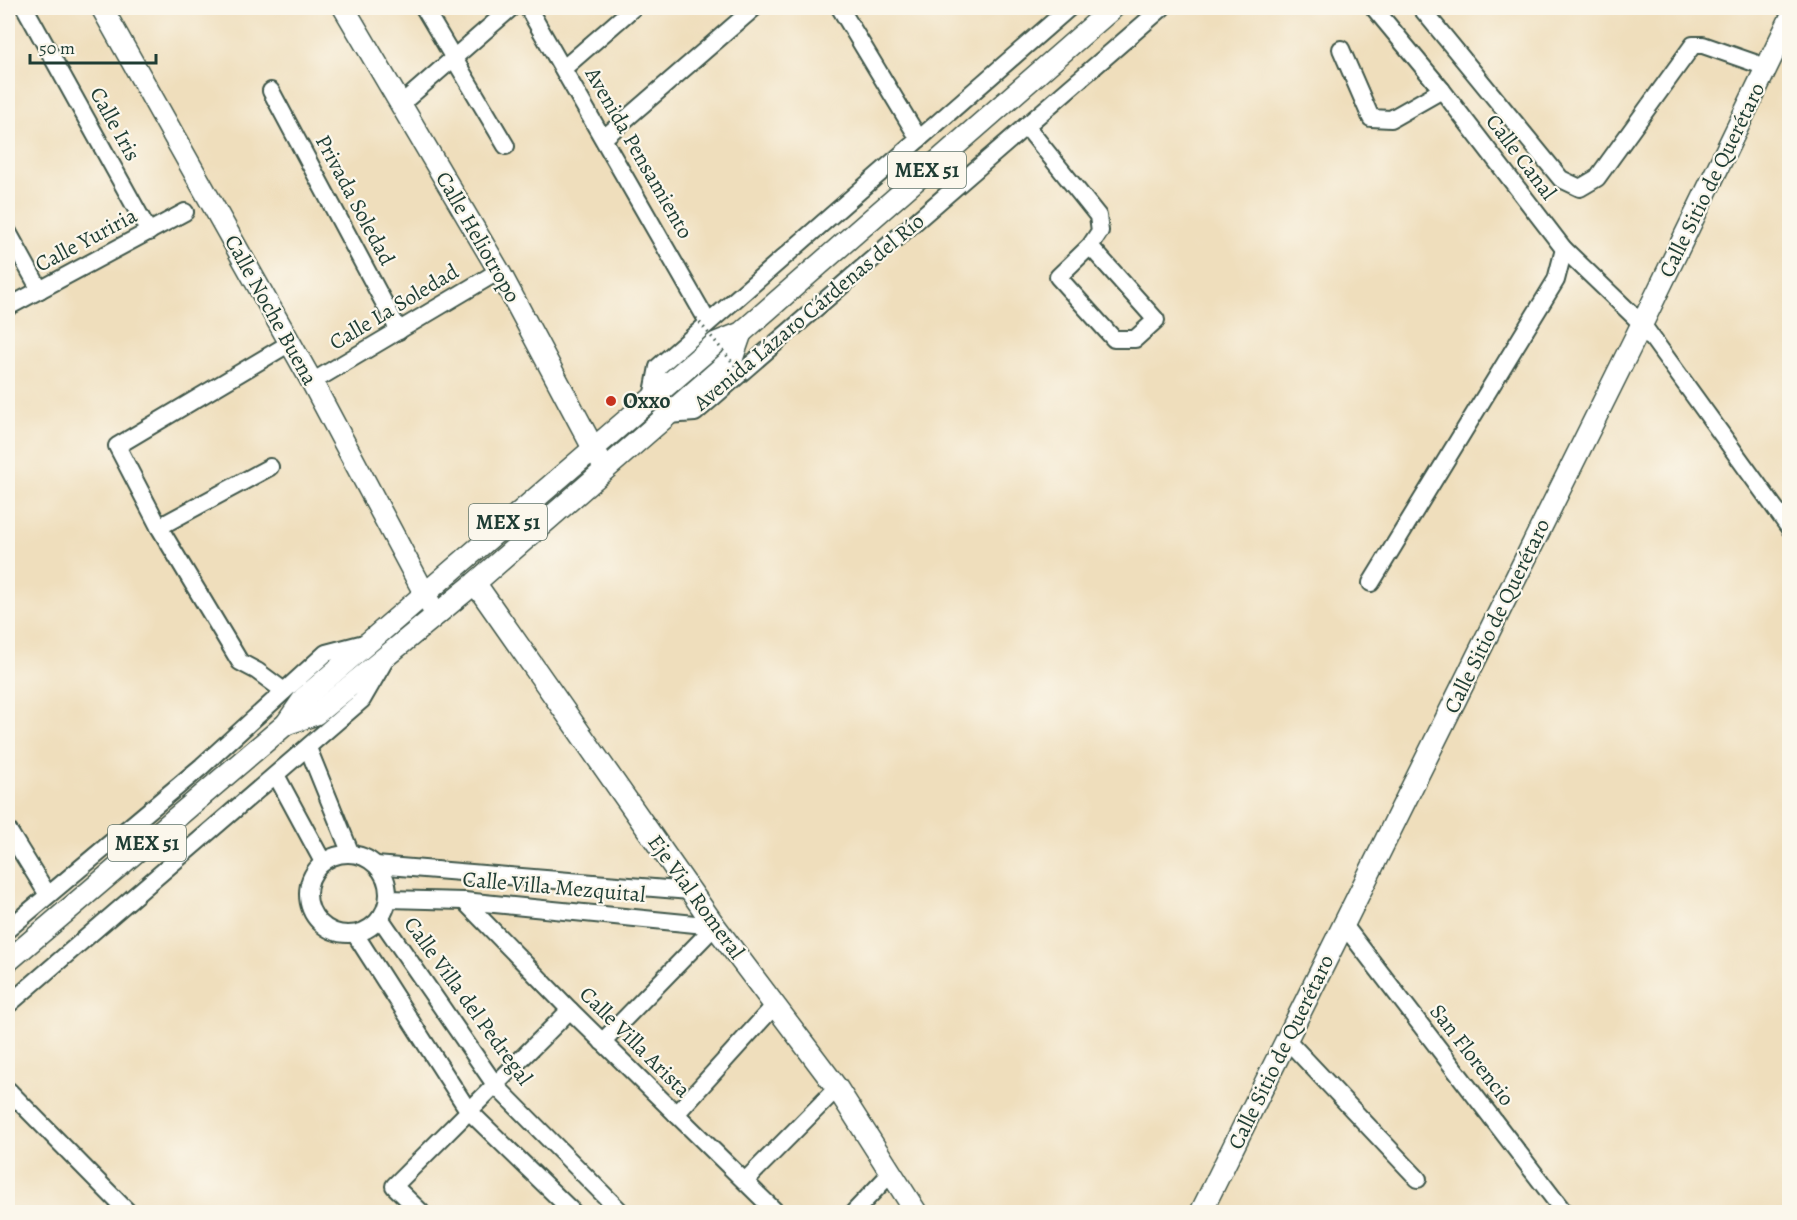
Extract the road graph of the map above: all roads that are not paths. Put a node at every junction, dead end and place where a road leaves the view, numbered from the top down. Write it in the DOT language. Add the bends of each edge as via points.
graph roads {
  1 [pos="25,8"];
  2 [pos="102,8"];
  3 [pos="344,8"];
  4 [pos="423,8"];
  5 [pos="511,8"];
  6 [pos="528,8"];
  7 [pos="633,8"];
  8 [pos="754,8"];
  9 [pos="840,8"];
  10 [pos="1069,8"];
  11 [pos="1113,8"];
  12 [pos="1162,8"];
  13 [pos="1374,8"];
  14 [pos="1421,8"];
  15 [pos="1790,19"];
  16 [pos="1341,50"];
  17 [pos="453,59"];
  18 [pos="1766,67"];
  19 [pos="564,68"];
  20 [pos="1442,90"];
  21 [pos="272,91"];
  22 [pos="401,104"];
  23 [pos="1026,126"];
  24 [pos="604,138"];
  25 [pos="919,139"];
  26 [pos="506,146"];
  27 [pos="185,212"];
  28 [pos="8,232"];
  29 [pos="149,232"];
  30 [pos="1090,246"];
  31 [pos="1564,249"];
  32 [pos="499,271"];
  33 [pos="40,290"];
  34 [pos="8,308"];
  35 [pos="702,320"];
  36 [pos="1642,324"];
  37 [pos="399,331"];
  38 [pos="741,333"];
  39 [pos="290,343"];
  40 [pos="312,382"];
  41 [pos="652,398"];
  42 [pos="668,415"];
  43 [pos="592,449"];
  44 [pos="270,467"];
  45 [pos="606,469"];
  46 [pos="159,527"];
  47 [pos="1790,529"];
  48 [pos="475,583"];
  49 [pos="1371,583"];
  50 [pos="424,594"];
  51 [pos="436,615"];
  52 [pos="371,641"];
  53 [pos="387,658"];
  54 [pos="284,691"];
  55 [pos="286,724"];
  56 [pos="308,748"];
  57 [pos="276,774"];
  58 [pos="8,830"];
  59 [pos="351,854"];
  60 [pos="323,862"];
  61 [pos="376,865"];
  62 [pos="690,891"];
  63 [pos="48,895"];
  64 [pos="388,899"];
  65 [pos="464,901"];
  66 [pos="380,918"];
  67 [pos="1344,925"];
  68 [pos="715,926"];
  69 [pos="8,929"];
  70 [pos="355,934"];
  71 [pos="8,961"];
  72 [pos="8,1005"];
  73 [pos="775,1005"];
  74 [pos="570,1010"];
  75 [pos="1287,1040"];
  76 [pos="602,1042"];
  77 [pos="496,1086"];
  78 [pos="837,1088"];
  79 [pos="8,1090"];
  80 [pos="468,1110"];
  81 [pos="676,1114"];
  82 [pos="891,1173"];
  83 [pos="1418,1179"];
  84 [pos="745,1181"];
  85 [pos="128,1212"];
  86 [pos="421,1212"];
  87 [pos="573,1212"];
  88 [pos="621,1212"];
  89 [pos="776,1212"];
  90 [pos="854,1212"];
  91 [pos="916,1212"];
  92 [pos="1201,1212"];
  93 [pos="1564,1212"];
  1 -- 29 [label="street, Calle Iris"];
  2 -- 39 [label="main road, Calle Noche Buena"];
  3 -- 22 [label="main road, Calle Heliotropo"];
  4 -- 17 [label="street"];
  5 -- 17 [label="street"];
  6 -- 19 [label="street, Avenida Pensamiento"];
  7 -- 19 [label="street"];
  8 -- 24 [label="street"];
  9 -- 25 [label="street"];
  10 -- 25 [label="street"];
  11 -- 38 [label="main road, Avenida Lázaro Cárdenas del Río / MEX 51"];
  12 -- 23 [label="street, Avenida Lázaro Cárdenas del Río"];
  13 -- 20 [label="street, Calle Canal"];
  14 -- 18 [label="street" via="1561,179 1580,188 1597,178 1693,45"];
  15 -- 18 [label="main road, Calle Sitio de Querétaro"];
  16 -- 20 [label="street" via="1371,118 1391,119"];
  17 -- 22 [label="street"];
  17 -- 26 [label="street"];
  18 -- 36 [label="main road, Calle Sitio de Querétaro"];
  19 -- 24 [label="street, Avenida Pensamiento"];
  20 -- 31 [label="street, Calle Canal"];
  21 -- 37 [label="street, Privada Soledad"];
  22 -- 32 [label="main road, Calle Heliotropo"];
  23 -- 30 [label="street" via="1098,216 1100,231"];
  23 -- 42 [label="street, Avenida Lázaro Cárdenas del Río" via="695,413"];
  24 -- 35 [label="street, Avenida Pensamiento"];
  25 -- 35 [label="street"];
  27 -- 29 [label="street, Calle Yuriria"];
  28 -- 33 [label="street"];
  29 -- 33 [label="street, Calle Yuriria"];
  30 -- 30 [label="street" via="1156,320 1135,339 1114,339 1058,277"];
  31 -- 36 [label="street, Calle Canal"];
  31 -- 49 [label="street" via="1556,280"];
  32 -- 37 [label="street, Calle La Soledad"];
  32 -- 43 [label="main road, Calle Heliotropo"];
  33 -- 34 [label="street, Calle Yuriria"];
  35 -- 41 [label="street" via="658,367"];
  36 -- 47 [label="street, Calle Canal"];
  36 -- 67 [label="main road, Calle Sitio de Querétaro"];
  37 -- 40 [label="street, Calle La Soledad"];
  38 -- 41 [label="main road, Avenida Lázaro Cárdenas del Río / MEX 51" via="716,343"];
  38 -- 42 [label="main road, Avenida Lázaro Cárdenas del Río / MEX 51" via="732,359"];
  39 -- 40 [label="main road, Calle Noche Buena"];
  39 -- 46 [label="street" via="117,446"];
  40 -- 50 [label="main road, Calle Noche Buena"];
  41 -- 43 [label="main road, Avenida Lázaro Cárdenas del Río / MEX 51"];
  42 -- 45 [label="main road, Avenida Lázaro Cárdenas del Río / MEX 51"];
  43 -- 45 [label="main road, Calle Heliotropo"];
  43 -- 50 [label="main road, Avenida Lázaro Cárdenas del Río / MEX 51"];
  44 -- 46 [label="street"];
  45 -- 48 [label="main road, Avenida Lázaro Cárdenas del Río / MEX 51"];
  46 -- 54 [label="street" via="240,662"];
  48 -- 51 [label="main road, Avenida Lázaro Cárdenas del Río / MEX 51"];
  48 -- 62 [label="main road, Eje Vial Romeral"];
  50 -- 51 [label="main road, Calle Noche Buena"];
  50 -- 52 [label="main road, Avenida Lázaro Cárdenas del Río / MEX 51"];
  51 -- 53 [label="main road, Avenida Lázaro Cárdenas del Río / MEX 51"];
  52 -- 54 [label="street, Avenida Lázaro Cárdenas del Río" via="326,653"];
  52 -- 55 [label="main road, Avenida Lázaro Cárdenas del Río / MEX 51" via="304,698"];
  53 -- 55 [label="main road, Avenida Lázaro Cárdenas del Río / MEX 51" via="316,714"];
  53 -- 56 [label="street, Avenida Lázaro Cárdenas del Río" via="362,700"];
  54 -- 63 [label="street, Avenida Lázaro Cárdenas del Río"];
  55 -- 71 [label="main road, Avenida Lázaro Cárdenas del Río / MEX 51"];
  56 -- 57 [label="street, Avenida Lázaro Cárdenas del Río"];
  56 -- 59 [label="street"];
  57 -- 60 [label="street"];
  57 -- 72 [label="street, Avenida Lázaro Cárdenas del Río"];
  58 -- 63 [label="street"];
  59 -- 60 [label="street" via="336,855"];
  59 -- 61 [label="street"];
  60 -- 70 [label="street" via="310,881 309,904 324,927 338,934"];
  61 -- 62 [label="street, Calle Villa Mezquital"];
  61 -- 64 [label="street" via="387,885"];
  62 -- 68 [label="main road, Eje Vial Romeral"];
  63 -- 69 [label="street, Avenida Lázaro Cárdenas del Río"];
  64 -- 65 [label="street, Calle Villa Mezquital"];
  64 -- 66 [label="street"];
  65 -- 68 [label="street, Calle Villa Mezquital"];
  65 -- 74 [label="street, Calle Villa Arista"];
  66 -- 70 [label="street" via="370,928"];
  66 -- 77 [label="street, Calle Villa del Pedregal"];
  67 -- 75 [label="main road, Calle Sitio de Querétaro"];
  67 -- 93 [label="street, San Florencio"];
  68 -- 73 [label="main road, Eje Vial Romeral"];
  68 -- 76 [label="street"];
  70 -- 80 [label="street"];
  73 -- 78 [label="main road, Eje Vial Romeral"];
  73 -- 81 [label="street"];
  74 -- 76 [label="street, Calle Villa Arista"];
  74 -- 77 [label="street"];
  75 -- 83 [label="street"];
  75 -- 92 [label="main road, Calle Sitio de Querétaro"];
  76 -- 81 [label="street, Calle Villa Arista"];
  77 -- 80 [label="street"];
  77 -- 88 [label="street, Calle Villa del Pedregal"];
  78 -- 82 [label="main road, Eje Vial Romeral"];
  78 -- 84 [label="street"];
  79 -- 85 [label="street"];
  80 -- 86 [label="street" via="394,1186"];
  80 -- 87 [label="street"];
  81 -- 84 [label="street, Calle Villa Arista"];
  82 -- 90 [label="street"];
  82 -- 91 [label="main road, Eje Vial Romeral"];
  84 -- 89 [label="street, Calle Villa Arista"];
}
